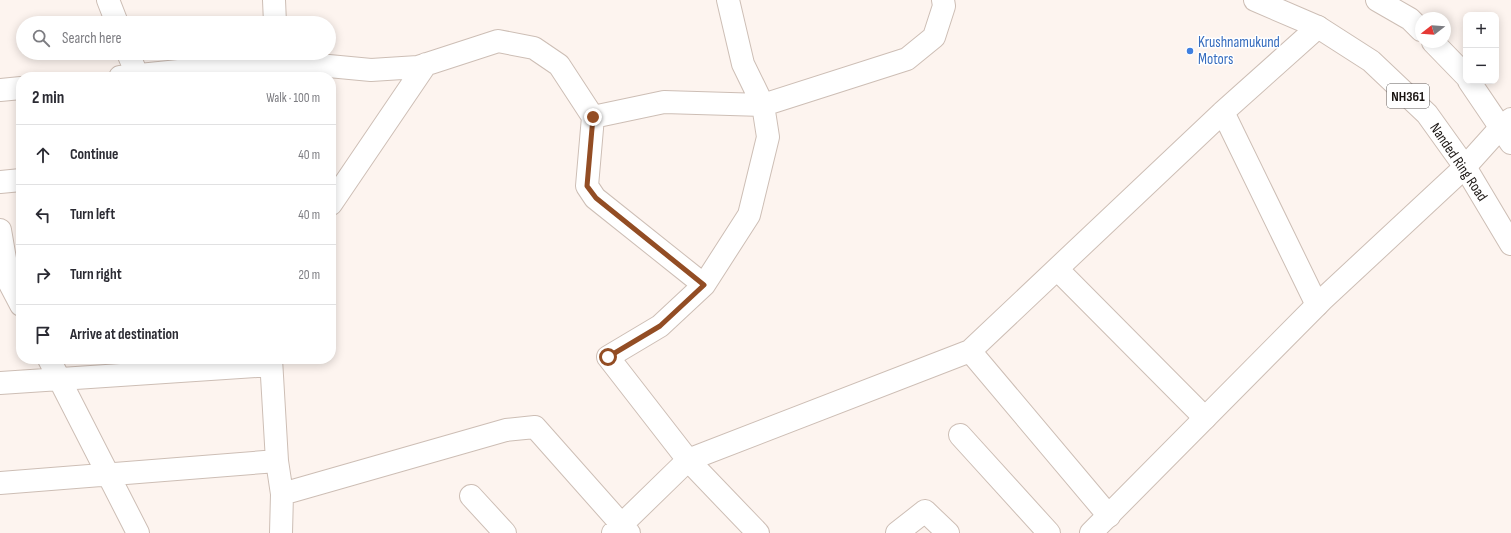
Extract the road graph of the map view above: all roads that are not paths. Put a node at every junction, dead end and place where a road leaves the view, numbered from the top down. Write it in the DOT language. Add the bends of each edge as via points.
graph roads {
  1 [pos="108,0"];
  2 [pos="274,0"];
  3 [pos="728,0"];
  4 [pos="943,0"];
  5 [pos="1256,0"];
  6 [pos="1378,0"];
  7 [pos="114,16"];
  8 [pos="275,16"];
  9 [pos="1415,24"];
  10 [pos="1318,28"];
  11 [pos="1439,48"];
  12 [pos="129,60"];
  13 [pos="275,64"];
  14 [pos="426,64"];
  15 [pos="131,72"];
  16 [pos="180,72"];
  17 [pos="1463,73"];
  18 [pos="1471,84"];
  19 [pos="16,88"];
  20 [pos="0,90"];
  21 [pos="763,105"];
  22 [pos="1223,112"];
  23 [pos="593,117"];
  24 [pos="1508,130"];
  25 [pos="1465,167"];
  26 [pos="16,180"];
  27 [pos="0,182"];
  28 [pos="336,197"];
  29 [pos="0,230"];
  30 [pos="1511,244"];
  31 [pos="1056,269"];
  32 [pos="8,281"];
  33 [pos="704,285"];
  34 [pos="16,295"];
  35 [pos="1317,305"];
  36 [pos="970,351"];
  37 [pos="52,364"];
  38 [pos="246,364"];
  39 [pos="271,364"];
  40 [pos="59,379"];
  41 [pos="0,383"];
  42 [pos="1206,418"];
  43 [pos="960,435"];
  44 [pos="688,460"];
  45 [pos="277,461"];
  46 [pos="108,474"];
  47 [pos="0,483"];
  48 [pos="282,494"];
  49 [pos="470,496"];
  50 [pos="1108,516"];
  51 [pos="622,530"];
  52 [pos="138,533"];
  53 [pos="281,533"];
  54 [pos="505,533"];
  55 [pos="758,533"];
  56 [pos="897,533"];
  57 [pos="948,533"];
  58 [pos="1049,533"];
  59 [pos="1091,533"];
  1 -- 7 [label="main road"];
  2 -- 8 [label="main road"];
  3 -- 21 [label="main road" via="744,64"];
  4 -- 21 [label="main road" via="944,6 934,38 907,59"];
  5 -- 10 [label="main road, Nanded Ring Road / NH361"];
  6 -- 9 [label="main road"];
  10 -- 22 [label="main road"];
  10 -- 25 [label="main road, Nanded Ring Road / NH361" via="1377,66 1427,114"];
  11 -- 17 [label="main road"];
  12 -- 15 [label="main road"];
  13 -- 14 [label="main road" via="371,70 418,67"];
  13 -- 16 [label="main road"];
  14 -- 23 [label="main road" via="498,41 534,48 559,65"];
  14 -- 28 [label="main road"];
  18 -- 24 [label="main road"];
  19 -- 20 [label="main road"];
  21 -- 23 [label="main road" via="664,102"];
  21 -- 33 [label="main road" via="768,137 749,215"];
  22 -- 31 [label="main road"];
  22 -- 35 [label="main road"];
  23 -- 33 [label="main road" via="587,186 596,198"];
  24 -- 25 [label="main road"];
  25 -- 30 [label="main road, Nanded Ring Road / NH361"];
  25 -- 35 [label="main road"];
  26 -- 27 [label="main road"];
  29 -- 32 [label="main road"];
  31 -- 36 [label="main road"];
  31 -- 42 [label="main road"];
  32 -- 34 [label="main road"];
  33 -- 44 [label="main road" via="660,326 608,357"];
  35 -- 42 [label="main road"];
  36 -- 44 [label="main road"];
  36 -- 50 [label="main road"];
  37 -- 40 [label="main road"];
  38 -- 40 [label="main road"];
  39 -- 45 [label="main road"];
  40 -- 41 [label="main road"];
  40 -- 46 [label="main road"];
  42 -- 50 [label="main road"];
  43 -- 58 [label="main road"];
  44 -- 51 [label="main road"];
  44 -- 55 [label="main road"];
  45 -- 46 [label="main road"];
  45 -- 48 [label="main road"];
  46 -- 47 [label="main road"];
  46 -- 52 [label="main road"];
  48 -- 51 [label="main road" via="506,430 535,427"];
  48 -- 53 [label="main road"];
  49 -- 54 [label="main road"];
  50 -- 59 [label="main road"];
  56 -- 57 [label="main road" via="925,511"];
}
